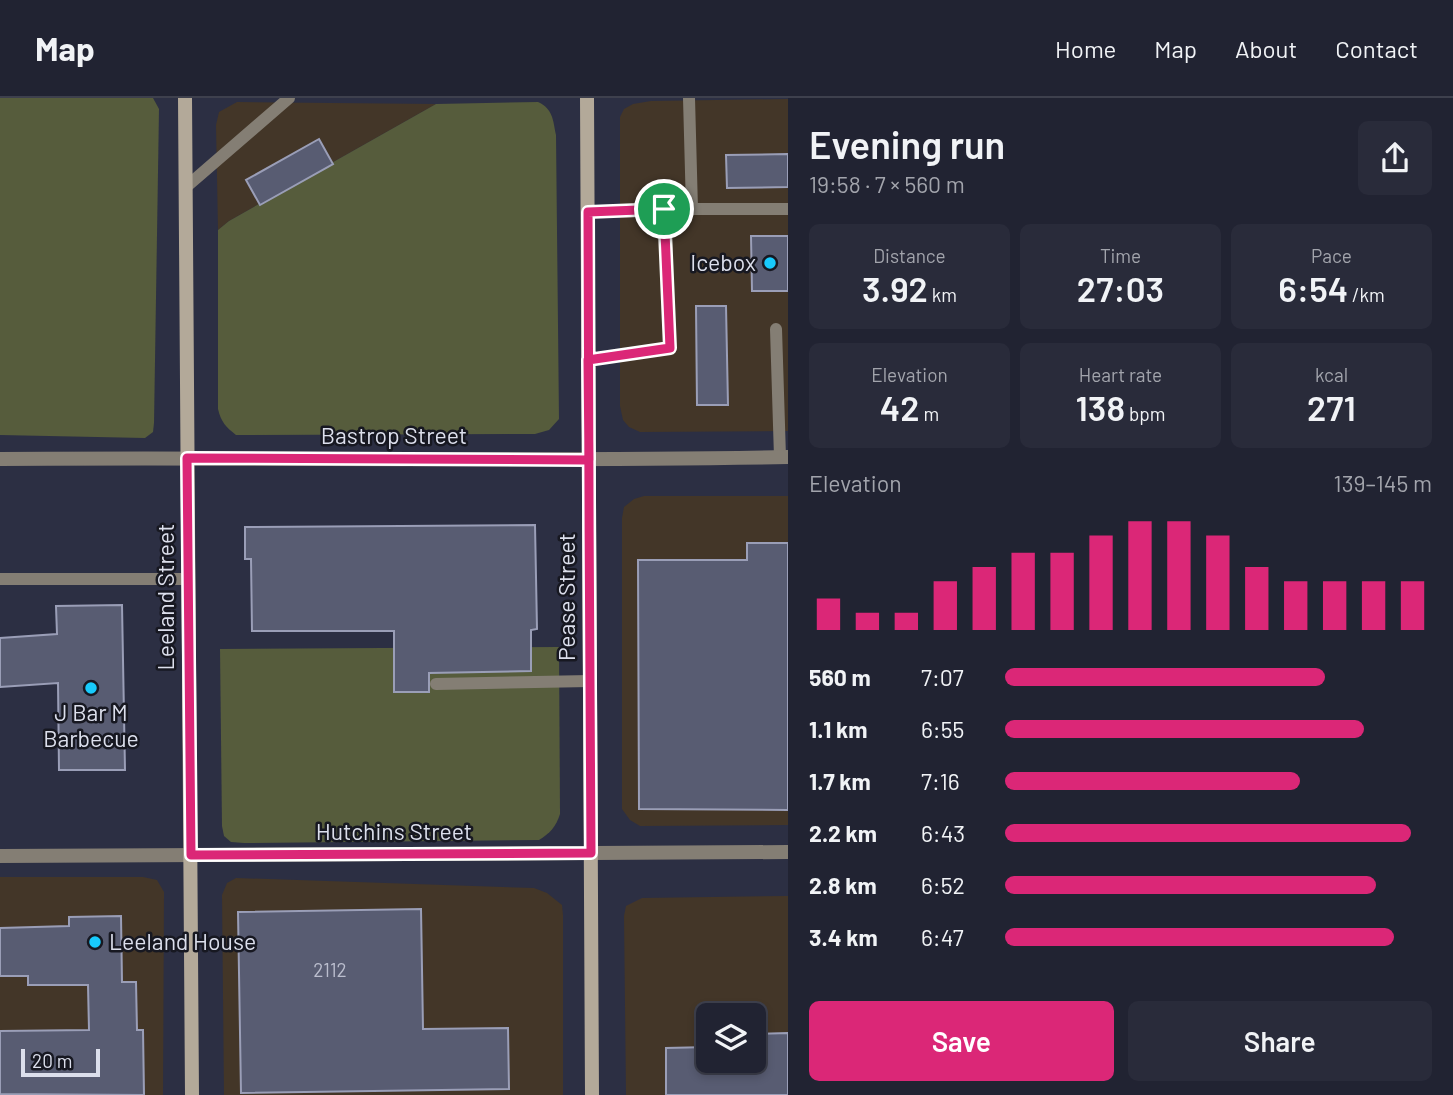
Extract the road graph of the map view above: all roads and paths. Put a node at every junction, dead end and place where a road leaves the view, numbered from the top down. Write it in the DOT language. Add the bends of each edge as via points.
graph roads {
  1 [pos="185,98"];
  2 [pos="289,98"];
  3 [pos="587,98"];
  4 [pos="689,98"];
  5 [pos="186,187"];
  6 [pos="664,209"];
  7 [pos="692,209"];
  8 [pos="788,209"];
  9 [pos="588,212"];
  10 [pos="776,329"];
  11 [pos="588,360"];
  12 [pos="784,457"];
  13 [pos="187,458"];
  14 [pos="0,459"];
  15 [pos="589,460"];
  16 [pos="0,579"];
  17 [pos="188,579"];
  18 [pos="590,681"];
  19 [pos="436,684"];
  20 [pos="788,852"];
  21 [pos="591,853"];
  22 [pos="191,855"];
  23 [pos="0,856"];
  24 [pos="192,1095"];
  25 [pos="592,1095"];
  1 -- 5 [label="main road, Leeland Street"];
  2 -- 5 [label="lane"];
  3 -- 9 [label="main road, Pease Street"];
  4 -- 7 [label="lane"];
  5 -- 13 [label="main road, Leeland Street"];
  6 -- 7 [label="lane"];
  6 -- 9 [label="lane"];
  6 -- 11 [label="lane" via="670,348"];
  7 -- 8 [label="lane"];
  9 -- 11 [label="main road, Pease Street"];
  10 -- 12 [label="lane"];
  11 -- 15 [label="main road, Pease Street"];
  12 -- 15 [label="street, Bastrop Street"];
  13 -- 14 [label="street, Bastrop Street"];
  13 -- 15 [label="street, Bastrop Street"];
  13 -- 17 [label="main road, Leeland Street"];
  15 -- 18 [label="main road, Pease Street"];
  16 -- 17 [label="lane"];
  17 -- 22 [label="main road, Leeland Street"];
  18 -- 19 [label="lane"];
  18 -- 21 [label="main road, Pease Street"];
  20 -- 21 [label="street, Hutchins Street"];
  21 -- 22 [label="street, Hutchins Street"];
  21 -- 25 [label="main road, Pease Street"];
  22 -- 23 [label="street, Hutchins Street"];
  22 -- 24 [label="main road, Leeland Street"];
}
